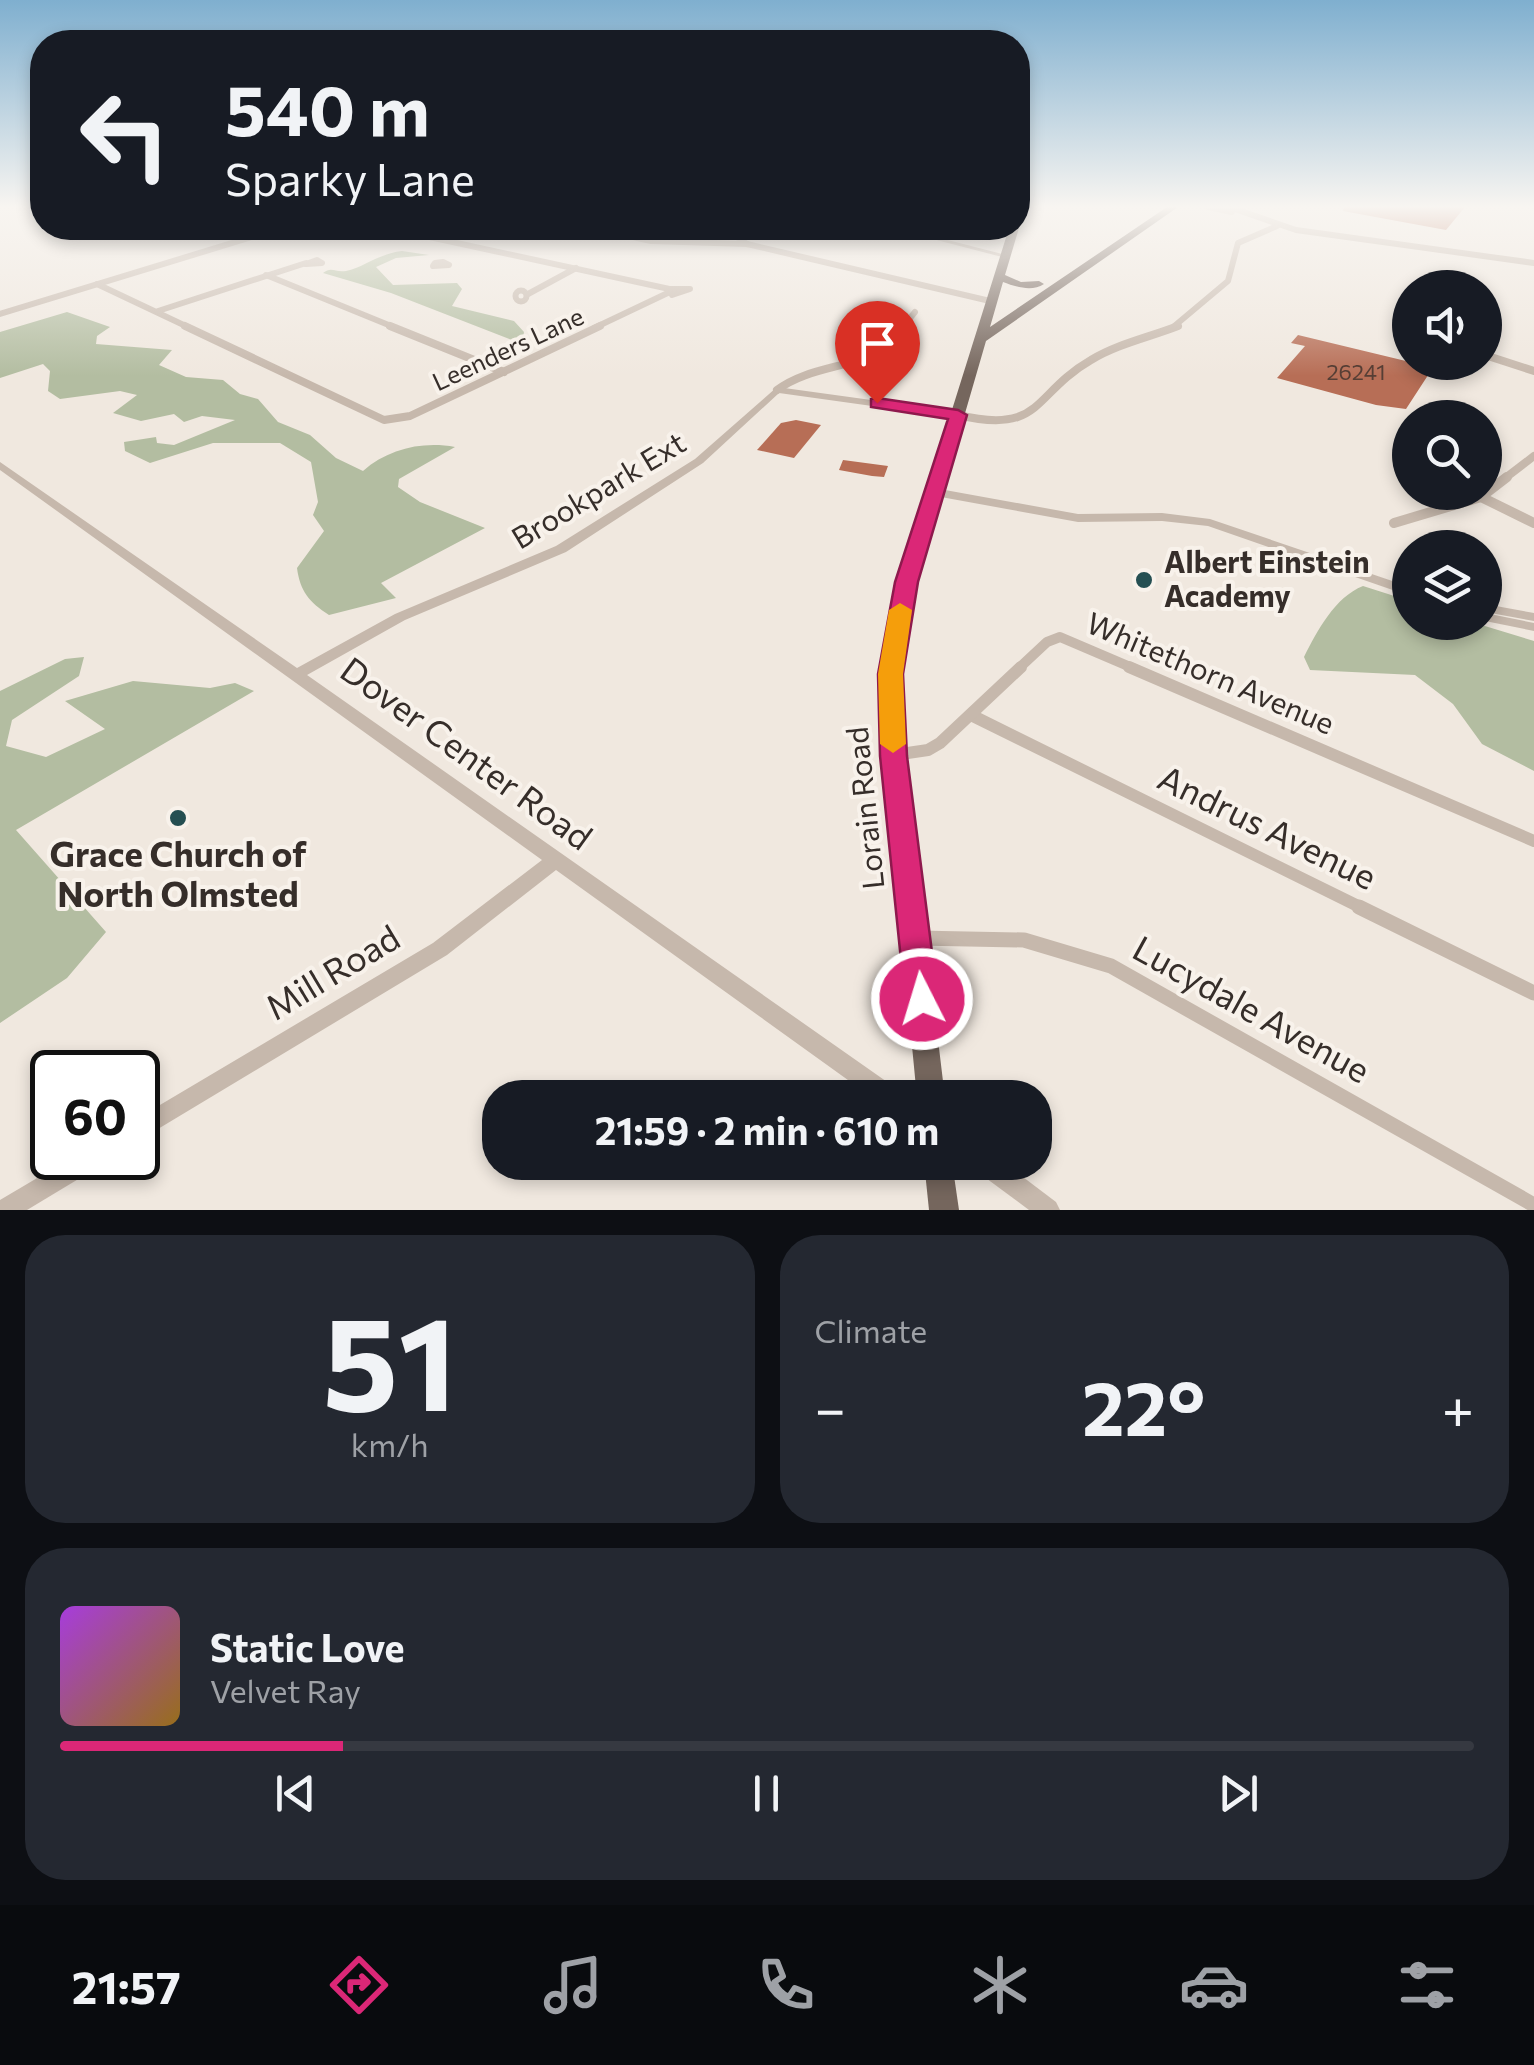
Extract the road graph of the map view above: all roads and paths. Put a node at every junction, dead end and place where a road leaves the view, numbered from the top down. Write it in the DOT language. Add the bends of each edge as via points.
graph roads {
  1 [pos="165,263"];
  2 [pos="304,263"];
  3 [pos="556,263"];
  4 [pos="830,263"];
  5 [pos="1003,263"];
  6 [pos="1070,263"];
  7 [pos="1090,263"];
  8 [pos="1232,263"];
  9 [pos="577,268"];
  10 [pos="266,275"];
  11 [pos="999,276"];
  12 [pos="97,284"];
  13 [pos="1039,284"];
  14 [pos="528,294"];
  15 [pos="990,301"];
  16 [pos="157,311"];
  17 [pos="915,312"];
  18 [pos="0,314"];
  19 [pos="986,320"];
  20 [pos="982,338"];
  21 [pos="1502,360"];
  22 [pos="1534,371"];
  23 [pos="504,372"];
  24 [pos="778,390"];
  25 [pos="964,416"];
  26 [pos="1534,456"];
  27 [pos="0,465"];
  28 [pos="1502,480"];
  29 [pos="934,492"];
  30 [pos="954,495"];
  31 [pos="1502,507"];
  32 [pos="1428,510"];
  33 [pos="1534,523"];
  34 [pos="1394,524"];
  35 [pos="1392,576"];
  36 [pos="1392,586"];
  37 [pos="1502,611"];
  38 [pos="1534,617"];
  39 [pos="1502,620"];
  40 [pos="1534,627"];
  41 [pos="296,674"];
  42 [pos="973,716"];
  43 [pos="894,756"];
  44 [pos="1534,841"];
  45 [pos="554,861"];
  46 [pos="916,938"];
  47 [pos="1534,994"];
  48 [pos="866,1080"];
  49 [pos="929,1080"];
  50 [pos="160,1117"];
  51 [pos="55,1180"];
  52 [pos="940,1180"];
  53 [pos="1007,1180"];
  54 [pos="1534,1206"];
  55 [pos="5,1210"];
  56 [pos="944,1210"];
  57 [pos="1048,1210"];
  1 -- 12 [label="street"];
  2 -- 10 [label="street"];
  3 -- 9 [label="street"];
  4 -- 15 [label="street"];
  5 -- 11 [label="main road, Lorain Road"];
  6 -- 13 [label="main road"];
  7 -- 20 [label="main road"];
  8 -- 25 [label="street" via="1228,281 1180,324 1093,358 1032,414 978,422"];
  9 -- 14 [label="street"];
  9 -- 23 [label="street, Leenders Lane" via="672,291"];
  10 -- 16 [label="street"];
  10 -- 23 [label="street"];
  11 -- 13 [label="main road"];
  11 -- 15 [label="main road, Lorain Road"];
  12 -- 16 [label="street"];
  12 -- 18 [label="street"];
  13 -- 19 [label="main road"];
  15 -- 19 [label="main road, Lorain Road"];
  16 -- 23 [label="street, Leenders Lane" via="384,420 410,416"];
  17 -- 24 [label="street, Brookpark Ext" via="894,344 812,368"];
  19 -- 20 [label="main road, Lorain Road"];
  20 -- 25 [label="main road, Lorain Road"];
  21 -- 22 [label="street"];
  24 -- 25 [label="street"];
  24 -- 41 [label="street, Brookpark Ext" via="699,461 549,556 400,617"];
  25 -- 29 [label="main road, Lorain Road"];
  26 -- 28 [label="street"];
  27 -- 41 [label="street, Dover Center Road"];
  29 -- 30 [label="street"];
  29 -- 43 [label="main road, Lorain Road" via="892,646"];
  30 -- 35 [label="street" via="1214,515"];
  30 -- 36 [label="street" via="1078,518 1210,523"];
  31 -- 33 [label="street"];
  32 -- 34 [label="street"];
  37 -- 38 [label="street"];
  39 -- 40 [label="street"];
  41 -- 45 [label="street, Dover Center Road"];
  42 -- 43 [label="street, Whitethorn Avenue" via="928,750"];
  42 -- 44 [label="street, Whitethorn Avenue" via="1046,642 1060,637"];
  42 -- 47 [label="street, Andrus Avenue"];
  43 -- 46 [label="main road, Lorain Road"];
  45 -- 48 [label="street, Dover Center Road"];
  45 -- 50 [label="street, Mill Road" via="440,949"];
  46 -- 49 [label="main road, Lorain Road"];
  46 -- 54 [label="street, Lucydale Avenue" via="1024,940 1111,966"];
  51 -- 55 [label="street"];
  52 -- 56 [label="main road"];
  53 -- 57 [label="street"];
}
